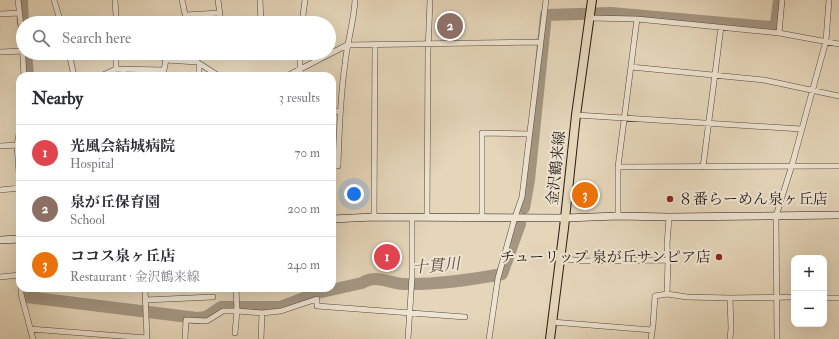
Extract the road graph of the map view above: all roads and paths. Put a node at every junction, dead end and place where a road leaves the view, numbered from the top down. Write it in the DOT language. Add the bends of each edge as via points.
graph roads {
  1 [pos="18,0"];
  2 [pos="54,0"];
  3 [pos="115,0"];
  4 [pos="182,0"];
  5 [pos="218,0"];
  6 [pos="260,0"];
  7 [pos="305,0"];
  8 [pos="355,0"];
  9 [pos="430,0"];
  10 [pos="546,0"];
  11 [pos="592,0"];
  12 [pos="782,0"];
  13 [pos="829,0"];
  14 [pos="19,13"];
  15 [pos="220,13"];
  16 [pos="0,14"];
  17 [pos="591,14"];
  18 [pos="116,15"];
  19 [pos="186,15"];
  20 [pos="19,16"];
  21 [pos="59,16"];
  22 [pos="220,16"];
  23 [pos="261,16"];
  24 [pos="303,16"];
  25 [pos="637,19"];
  26 [pos="721,27"];
  27 [pos="779,33"];
  28 [pos="826,41"];
  29 [pos="540,42"];
  30 [pos="428,44"];
  31 [pos="839,44"];
  32 [pos="347,45"];
  33 [pos="375,45"];
  34 [pos="16,51"];
  35 [pos="336,51"];
  36 [pos="0,52"];
  37 [pos="23,60"];
  38 [pos="71,60"];
  39 [pos="116,60"];
  40 [pos="166,60"];
  41 [pos="197,60"];
  42 [pos="300,60"];
  43 [pos="318,60"];
  44 [pos="198,63"];
  45 [pos="631,67"];
  46 [pos="116,69"];
  47 [pos="300,69"];
  48 [pos="123,70"];
  49 [pos="24,72"];
  50 [pos="73,72"];
  51 [pos="110,72"];
  52 [pos="150,72"];
  53 [pos="164,72"];
  54 [pos="199,72"];
  55 [pos="213,72"];
  56 [pos="294,72"];
  57 [pos="714,76"];
  58 [pos="812,90"];
  59 [pos="839,96"];
  60 [pos="340,111"];
  61 [pos="336,112"];
  62 [pos="576,115"];
  63 [pos="625,118"];
  64 [pos="708,124"];
  65 [pos="801,129"];
  66 [pos="529,134"];
  67 [pos="16,145"];
  68 [pos="0,146"];
  69 [pos="792,165"];
  70 [pos="336,166"];
  71 [pos="703,166"];
  72 [pos="839,166"];
  73 [pos="618,167"];
  74 [pos="16,188"];
  75 [pos="0,190"];
  76 [pos="839,215"];
  77 [pos="374,216"];
  78 [pos="618,216"];
  79 [pos="776,216"];
  80 [pos="412,217"];
  81 [pos="427,217"];
  82 [pos="482,217"];
  83 [pos="515,217"];
  84 [pos="669,217"];
  85 [pos="565,218"];
  86 [pos="336,219"];
  87 [pos="16,239"];
  88 [pos="0,240"];
  89 [pos="560,258"];
  90 [pos="668,260"];
  91 [pos="16,275"];
  92 [pos="0,277"];
  93 [pos="21,292"];
  94 [pos="145,292"];
  95 [pos="236,292"];
  96 [pos="667,294"];
  97 [pos="213,297"];
  98 [pos="777,297"];
  99 [pos="791,297"];
  100 [pos="730,298"];
  101 [pos="827,298"];
  102 [pos="839,298"];
  103 [pos="145,300"];
  104 [pos="237,308"];
  105 [pos="262,312"];
  106 [pos="409,312"];
  107 [pos="465,317"];
  108 [pos="552,322"];
  109 [pos="30,330"];
  110 [pos="652,330"];
  111 [pos="235,333"];
  112 [pos="147,338"];
  113 [pos="33,339"];
  114 [pos="185,339"];
  115 [pos="260,339"];
  116 [pos="408,339"];
  117 [pos="489,339"];
  118 [pos="550,339"];
  119 [pos="650,339"];
  120 [pos="730,339"];
  121 [pos="777,339"];
  1 -- 14 [label="street"];
  2 -- 21 [label="street"];
  3 -- 18 [label="street"];
  4 -- 19 [label="street"];
  5 -- 15 [label="street"];
  6 -- 23 [label="street"];
  7 -- 24 [label="street"];
  8 -- 32 [label="street" via="353,23"];
  9 -- 30 [label="street"];
  10 -- 29 [label="street"];
  11 -- 17 [label="main road, 金沢鶴来線"];
  12 -- 27 [label="street"];
  13 -- 28 [label="street"];
  14 -- 16 [label="street"];
  14 -- 20 [label="street"];
  15 -- 19 [label="street"];
  15 -- 22 [label="street"];
  17 -- 25 [label="street"];
  17 -- 62 [label="main road, 金沢鶴来線"];
  25 -- 26 [label="street"];
  25 -- 45 [label="street"];
  26 -- 27 [label="street"];
  26 -- 57 [label="street"];
  27 -- 28 [label="street"];
  28 -- 31 [label="street"];
  28 -- 58 [label="street"];
  29 -- 30 [label="street"];
  29 -- 66 [label="street"];
  30 -- 33 [label="street"];
  30 -- 81 [label="street"];
  32 -- 33 [label="street"];
  32 -- 35 [label="street"];
  32 -- 60 [label="street"];
  33 -- 77 [label="street"];
  34 -- 36 [label="street"];
  37 -- 49 [label="street"];
  38 -- 50 [label="street"];
  39 -- 46 [label="street"];
  40 -- 44 [label="street"];
  40 -- 53 [label="street"];
  41 -- 44 [label="street"];
  42 -- 47 [label="street"];
  43 -- 47 [label="street"];
  44 -- 54 [label="street"];
  44 -- 55 [label="street"];
  45 -- 57 [label="street"];
  45 -- 63 [label="street"];
  46 -- 48 [label="street"];
  46 -- 51 [label="street"];
  47 -- 56 [label="street"];
  48 -- 52 [label="street"];
  57 -- 58 [label="street" via="764,80"];
  57 -- 64 [label="street"];
  58 -- 59 [label="street"];
  58 -- 65 [label="street"];
  60 -- 61 [label="street"];
  60 -- 70 [label="street"];
  62 -- 63 [label="street"];
  62 -- 85 [label="main road, 金沢鶴来線"];
  63 -- 64 [label="street"];
  63 -- 73 [label="street"];
  64 -- 65 [label="street"];
  64 -- 71 [label="street"];
  65 -- 69 [label="street"];
  66 -- 82 [label="street" via="482,134"];
  66 -- 83 [label="street" via="522,197"];
  67 -- 68 [label="street"];
  69 -- 71 [label="street"];
  69 -- 72 [label="street"];
  69 -- 79 [label="street"];
  71 -- 73 [label="street"];
  73 -- 78 [label="street"];
  74 -- 75 [label="street"];
  76 -- 79 [label="street"];
  77 -- 80 [label="street"];
  77 -- 86 [label="street"];
  78 -- 84 [label="street"];
  78 -- 85 [label="street"];
  79 -- 84 [label="street"];
  79 -- 98 [label="street"];
  80 -- 81 [label="street"];
  80 -- 106 [label="street" via="412,284"];
  81 -- 82 [label="street"];
  82 -- 83 [label="street"];
  83 -- 85 [label="street"];
  83 -- 117 [label="street" via="498,278"];
  84 -- 90 [label="street"];
  85 -- 89 [label="main road, 金沢鶴来線"];
  87 -- 88 [label="street"];
  89 -- 90 [label="street" via="581,261"];
  89 -- 108 [label="main road, 金沢鶴来線"];
  90 -- 96 [label="street"];
  91 -- 92 [label="street"];
  93 -- 109 [label="street"];
  94 -- 103 [label="street"];
  95 -- 104 [label="street"];
  96 -- 100 [label="street"];
  96 -- 110 [label="street" via="655,296"];
  97 -- 103 [label="street"];
  98 -- 99 [label="street"];
  98 -- 100 [label="street"];
  98 -- 121 [label="street"];
  100 -- 120 [label="street"];
  101 -- 102 [label="street"];
  103 -- 112 [label="street"];
  104 -- 105 [label="street"];
  104 -- 111 [label="street"];
  104 -- 114 [label="street" via="223,310 208,321 186,320"];
  105 -- 106 [label="street" via="281,311 317,298 317,306"];
  105 -- 115 [label="street"];
  106 -- 107 [label="street"];
  106 -- 116 [label="street"];
  108 -- 110 [label="street"];
  108 -- 118 [label="main road, 金沢鶴来線"];
  109 -- 112 [label="street"];
  109 -- 113 [label="street"];
  110 -- 119 [label="street"];
}
